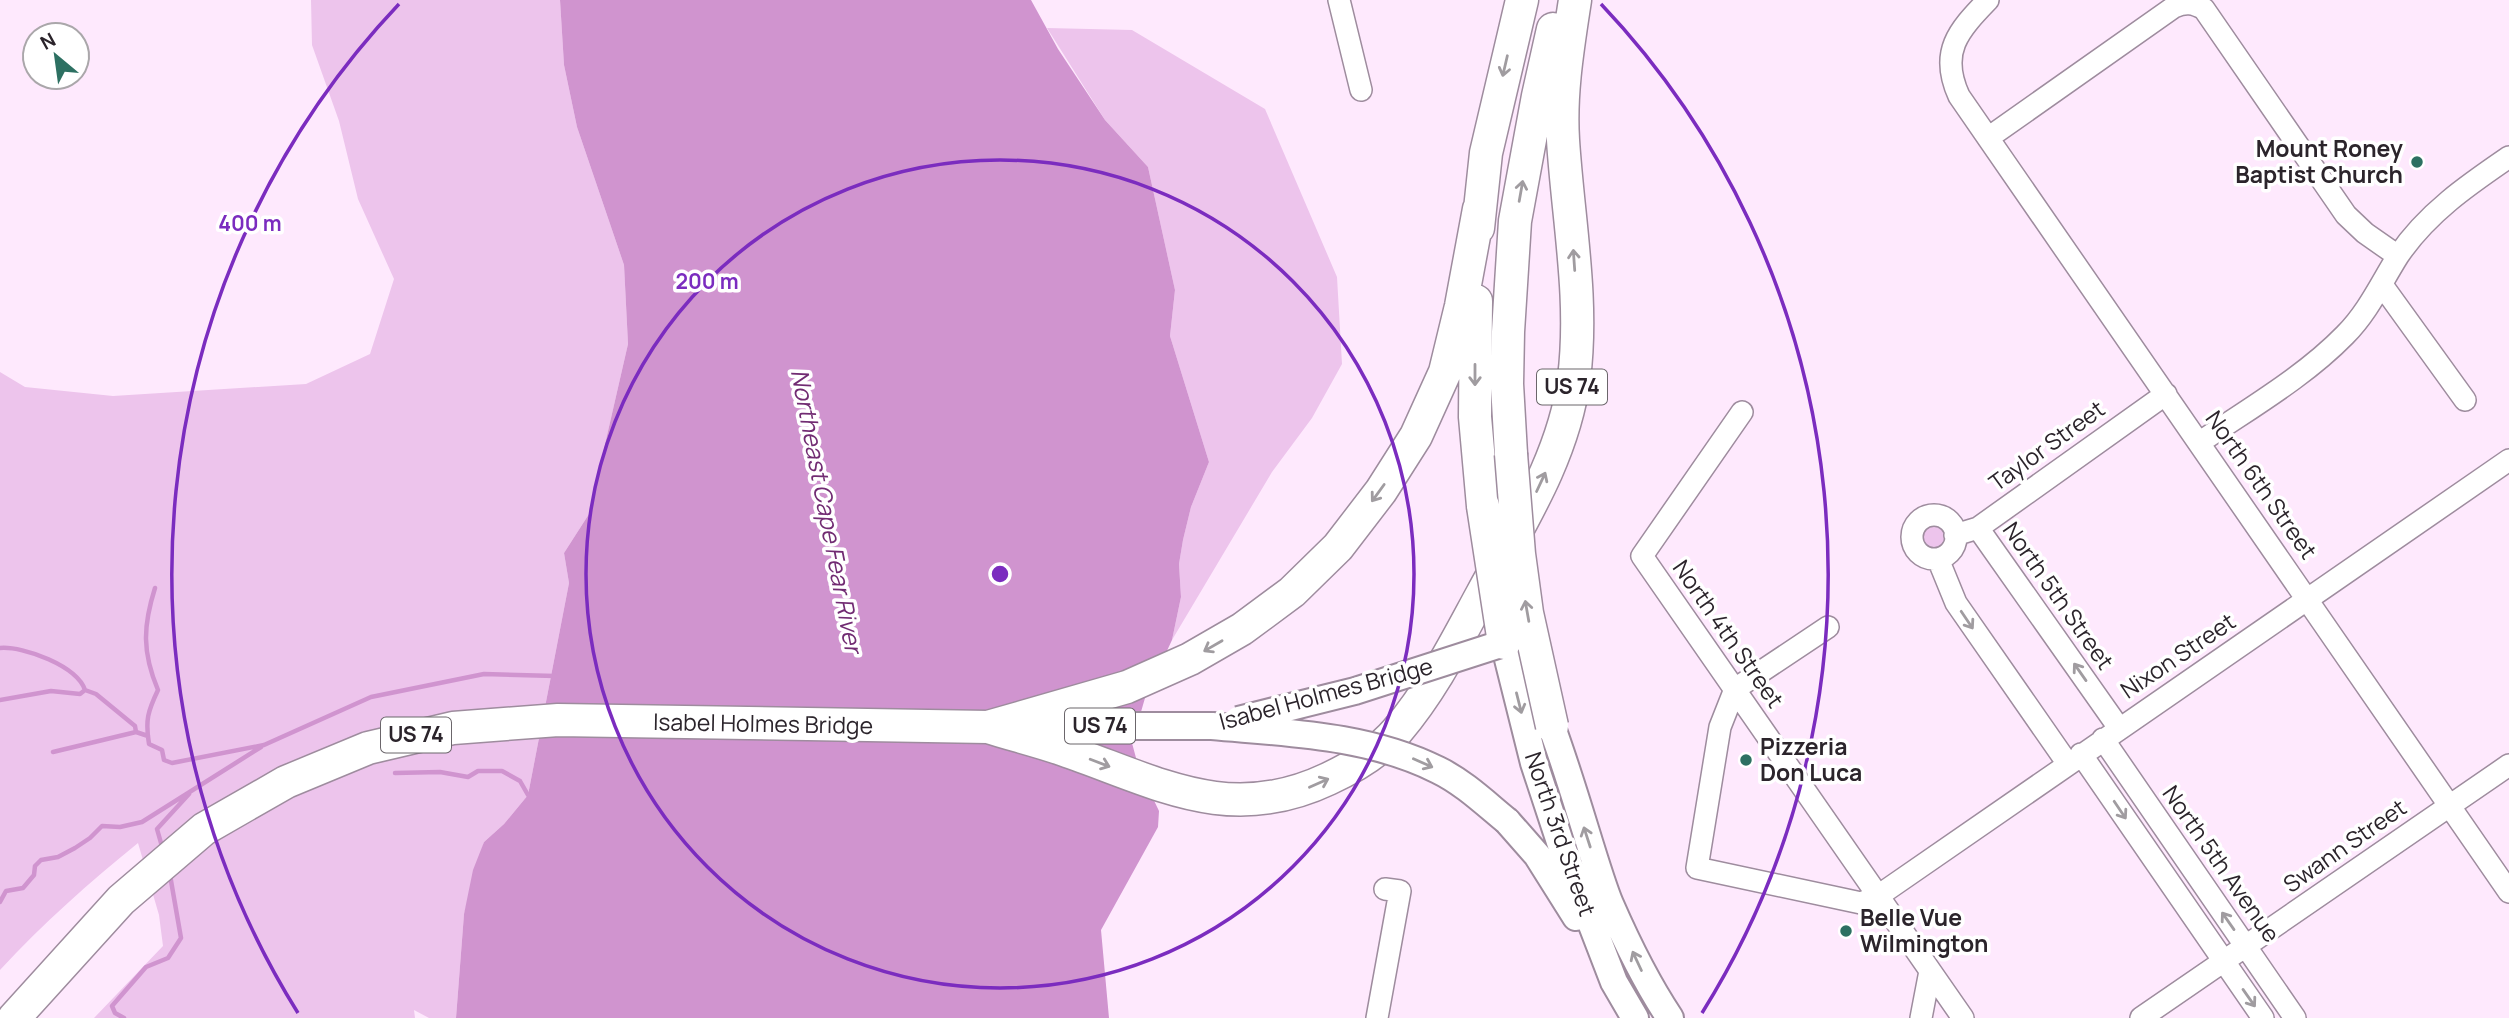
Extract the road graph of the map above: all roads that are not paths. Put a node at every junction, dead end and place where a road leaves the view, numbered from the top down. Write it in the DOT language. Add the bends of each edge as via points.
graph roads {
  1 [pos="1339,0"];
  2 [pos="1522,0"];
  3 [pos="1562,0"];
  4 [pos="1575,0"];
  5 [pos="1988,0"];
  6 [pos="1361,90"];
  7 [pos="1988,138"];
  8 [pos="2509,157"];
  9 [pos="1479,209"];
  10 [pos="2398,256"];
  11 [pos="2382,285"];
  12 [pos="2166,394"];
  13 [pos="2465,400"];
  14 [pos="1742,412"];
  15 [pos="2199,443"];
  16 [pos="2509,460"];
  17 [pos="1978,528"];
  18 [pos="1955,535"];
  19 [pos="1922,562"];
  20 [pos="2308,599"];
  21 [pos="1828,627"];
  22 [pos="1504,643"];
  23 [pos="1735,689"];
  24 [pos="1212,726"];
  25 [pos="1552,726"];
  26 [pos="988,727"];
  27 [pos="2111,734"];
  28 [pos="2074,759"];
  29 [pos="2509,765"];
  30 [pos="2450,806"];
  31 [pos="1392,890"];
  32 [pos="2509,892"];
  33 [pos="1878,896"];
  34 [pos="2246,946"];
  35 [pos="2224,961"];
  36 [pos="1930,971"];
  37 [pos="1614,982"];
  38 [pos="13,1018"];
  39 [pos="1377,1018"];
  40 [pos="1635,1018"];
  41 [pos="1670,1018"];
  42 [pos="1921,1018"];
  43 [pos="1963,1018"];
  44 [pos="2141,1018"];
  45 [pos="2263,1018"];
  46 [pos="2295,1018"];
  1 -- 6 [label="street"];
  2 -- 9 [label="highway, US 74, one-way" via="1486,153"];
  25 -- 3 [label="highway, one-way, bridge" via="1519,554 1507,384 1516,221 1538,96"];
  26 -- 4 [label="highway, US 74, one-way" via="1061,748 1168,789 1234,800 1312,787 1350,769 1397,732 1453,647 1531,503 1559,444 1568,409 1577,322 1563,101"];
  5 -- 7 [label="street, North 6th Street" via="1958,35 1949,68 1967,109"];
  7 -- 10 [label="street" via="2174,7 2194,4 2204,9 2346,215"];
  7 -- 12 [label="street, North 6th Street"];
  8 -- 10 [label="street" via="2437,211"];
  9 -- 22 [label="highway, one-way, bridge" via="1475,417"];
  9 -- 26 [label="highway, US 74, one-way" via="1454,338 1440,383 1416,436 1338,547 1292,593 1190,659 1127,687"];
  10 -- 11 [label="street"];
  11 -- 13 [label="street"];
  11 -- 15 [label="street" via="2353,326 2319,359"];
  12 -- 15 [label="street, North 6th Street"];
  12 -- 17 [label="street, Taylor Street"];
  14 -- 23 [label="street, North 4th Street" via="1642,556"];
  15 -- 20 [label="street, North 6th Street"];
  16 -- 20 [label="street, Nixon Street"];
  17 -- 18 [label="street, Taylor Street"];
  27 -- 17 [label="street, North 5th Street, one-way"];
  18 -- 19 [label="street" via="1951,550"];
  18 -- 19 [label="street" via="1943,518 1922,519 1912,537"];
  19 -- 28 [label="street, one-way" via="1950,591 1964,616"];
  20 -- 27 [label="street, Nixon Street"];
  20 -- 30 [label="street, North 6th Street"];
  21 -- 23 [label="street"];
  22 -- 24 [label="main road, Isabel Holmes Bridge, bridge" via="1354,691"];
  22 -- 25 [label="main road, bridge" via="1518,654"];
  22 -- 37 [label="main road, North 3rd Street, one-way" via="1534,763"];
  23 -- 33 [label="street, North 4th Street"];
  23 -- 33 [label="street" via="1720,727 1697,867 1861,903"];
  24 -- 26 [label="main road, Isabel Holmes Bridge / US 74"];
  24 -- 37 [label="main road, one-way, bridge" via="1348,740 1399,752 1440,771 1477,795 1537,855"];
  41 -- 25 [label="main road, North 3rd Street, one-way" via="1647,983 1609,902"];
  26 -- 38 [label="highway, Isabel Holmes Bridge / US 74" via="558,720 487,724 369,748 325,764 204,829 121,900"];
  27 -- 28 [label="street, Nixon Street"];
  34 -- 27 [label="street, North 5th Avenue, one-way"];
  28 -- 33 [label="street, Nixon Street"];
  28 -- 35 [label="street, one-way"];
  29 -- 30 [label="street, Swann Street"];
  30 -- 32 [label="street, North 6th Street"];
  30 -- 34 [label="street, Swann Street"];
  31 -- 39 [label="street"];
  33 -- 36 [label="street, North 4th Street"];
  34 -- 35 [label="street, Swann Street"];
  34 -- 46 [label="street, North 5th Avenue"];
  35 -- 44 [label="street, Swann Street"];
  35 -- 45 [label="street, one-way"];
  36 -- 42 [label="street"];
  36 -- 43 [label="street, North 4th Street"];
  37 -- 40 [label="main road, North 3rd Street"];
}
